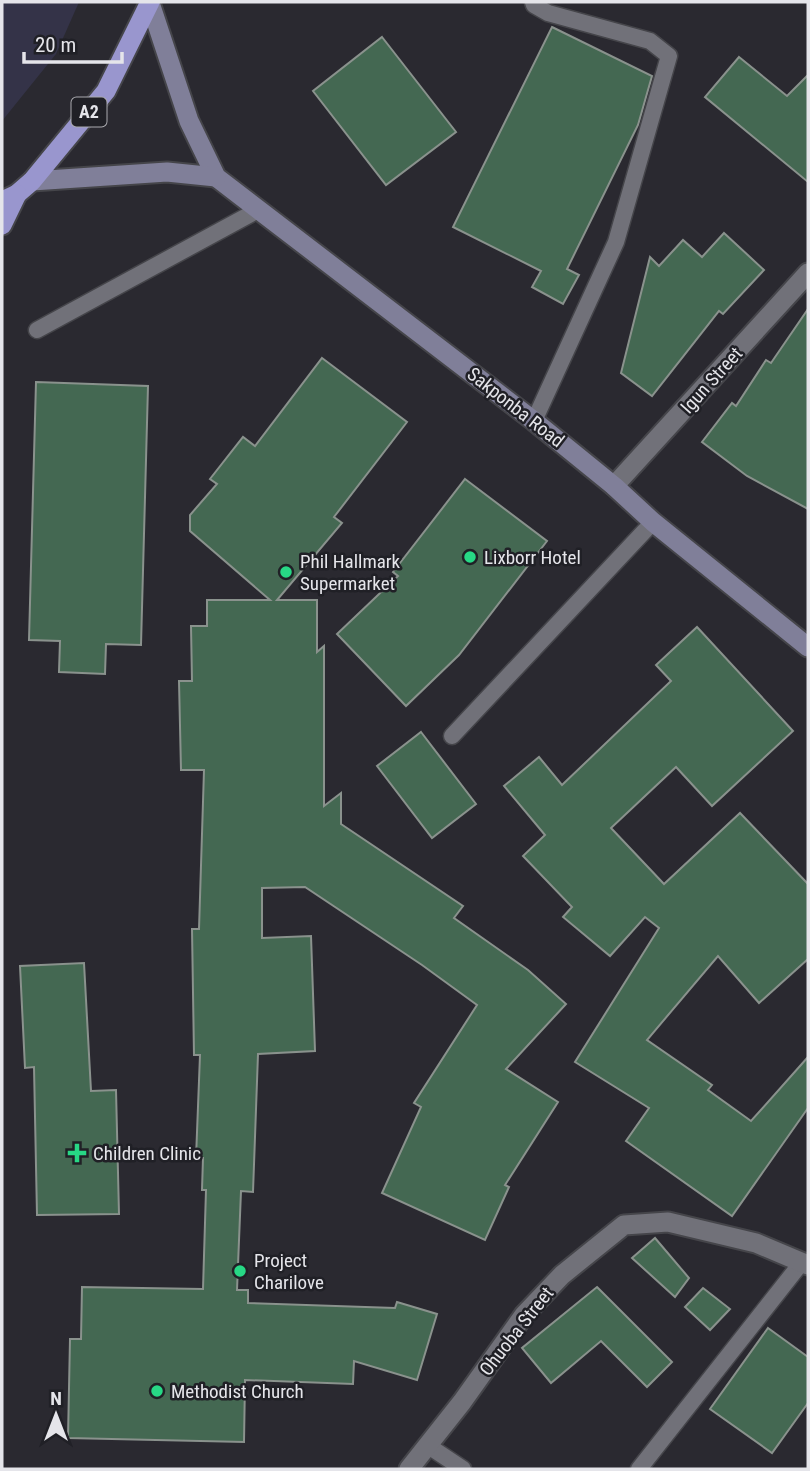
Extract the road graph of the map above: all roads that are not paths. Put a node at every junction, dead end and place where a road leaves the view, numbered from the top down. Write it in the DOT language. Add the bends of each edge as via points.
graph roads {
  1 [pos="150,2"];
  2 [pos="533,2"];
  3 [pos="216,177"];
  4 [pos="17,192"];
  5 [pos="258,210"];
  6 [pos="2,225"];
  7 [pos="808,273"];
  8 [pos="37,330"];
  9 [pos="534,421"];
  10 [pos="614,486"];
  11 [pos="653,522"];
  12 [pos="808,647"];
  13 [pos="452,736"];
  14 [pos="805,1263"];
  15 [pos="427,1445"];
  16 [pos="409,1469"];
  17 [pos="463,1469"];
  18 [pos="639,1469"];
  1 -- 3 [label="main road, Sakponba Road" via="189,121"];
  1 -- 4 [label="highway, A2" via="106,91"];
  2 -- 9 [label="lane" via="548,13 650,41 669,56 616,242"];
  3 -- 4 [label="main road" via="167,172"];
  3 -- 5 [label="main road, Sakponba Road"];
  4 -- 6 [label="highway, A2"];
  5 -- 8 [label="lane"];
  5 -- 9 [label="main road, Sakponba Road"];
  7 -- 10 [label="street, Igun Street"];
  9 -- 10 [label="main road, Sakponba Road"];
  10 -- 11 [label="main road, Sakponba Road"];
  11 -- 12 [label="main road, Sakponba Road"];
  11 -- 13 [label="lane"];
  14 -- 15 [label="street, Ohuoba Street" via="756,1243 668,1222 625,1225 562,1275 524,1315"];
  14 -- 18 [label="lane"];
  15 -- 16 [label="street, Ohuoba Street"];
  15 -- 17 [label="lane"];
}
